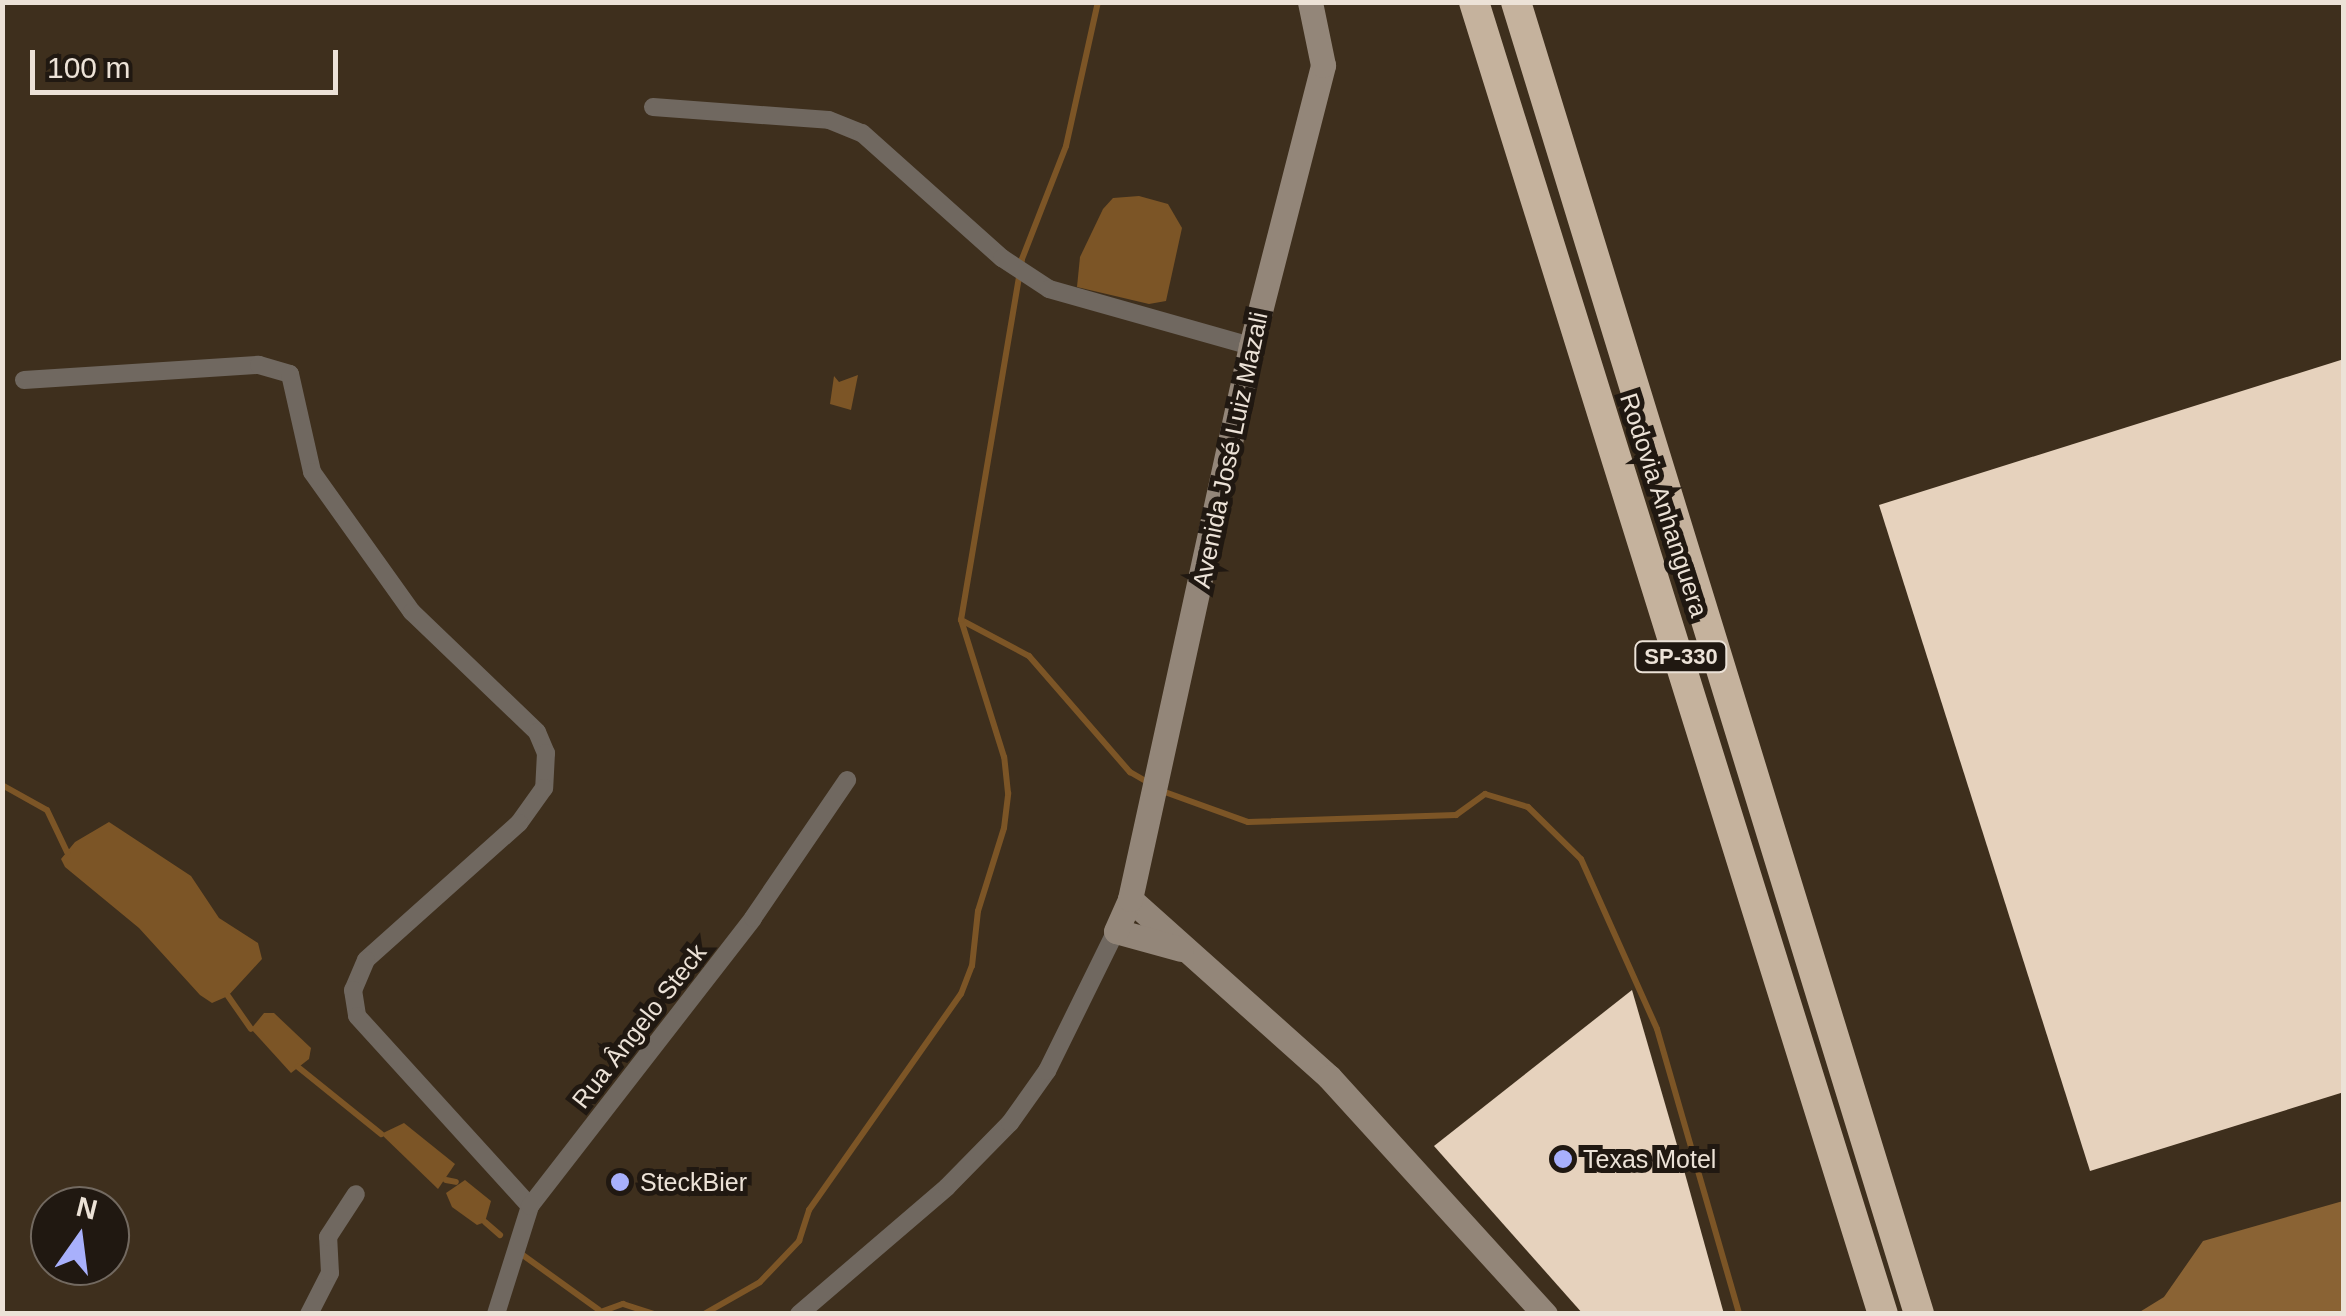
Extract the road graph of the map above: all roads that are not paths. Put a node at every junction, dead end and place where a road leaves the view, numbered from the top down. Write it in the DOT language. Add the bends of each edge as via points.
graph roads {
  1 [pos="1310,2"];
  2 [pos="1474,2"];
  3 [pos="1520,2"];
  4 [pos="653,107"];
  5 [pos="1251,346"];
  6 [pos="24,380"];
  7 [pos="847,780"];
  8 [pos="1130,899"];
  9 [pos="1116,932"];
  10 [pos="1181,949"];
  11 [pos="356,1194"];
  12 [pos="530,1206"];
  13 [pos="309,1314"];
  14 [pos="496,1314"];
  15 [pos="799,1314"];
  16 [pos="1544,1314"];
  17 [pos="1883,1314"];
  18 [pos="1918,1314"];
  1 -- 5 [label="main road, Avenida José Luiz Mazali" via="1323,65"];
  2 -- 17 [label="highway, Rodovia Anhanguera / SP-330"];
  3 -- 18 [label="highway, Rodovia Anhanguera / SP-330"];
  4 -- 5 [label="street" via="829,120 862,132 1002,258 1048,289"];
  5 -- 8 [label="main road, Avenida José Luiz Mazali"];
  6 -- 12 [label="street" via="259,365 290,374 312,472 412,612 538,732 546,753 544,788 536,800 519,823 366,960 353,990 357,1016 369,1031"];
  7 -- 12 [label="street, Rua Ângelo Steck" via="753,918"];
  8 -- 9 [label="main road, Avenida José Luiz Mazali"];
  8 -- 10 [label="main road"];
  9 -- 10 [label="main road"];
  9 -- 15 [label="street" via="1048,1071 1010,1123 948,1187"];
  10 -- 16 [label="main road" via="1329,1076"];
  11 -- 13 [label="street" via="328,1237 330,1274"];
  12 -- 14 [label="street, Rua Ângelo Steck"];
}
